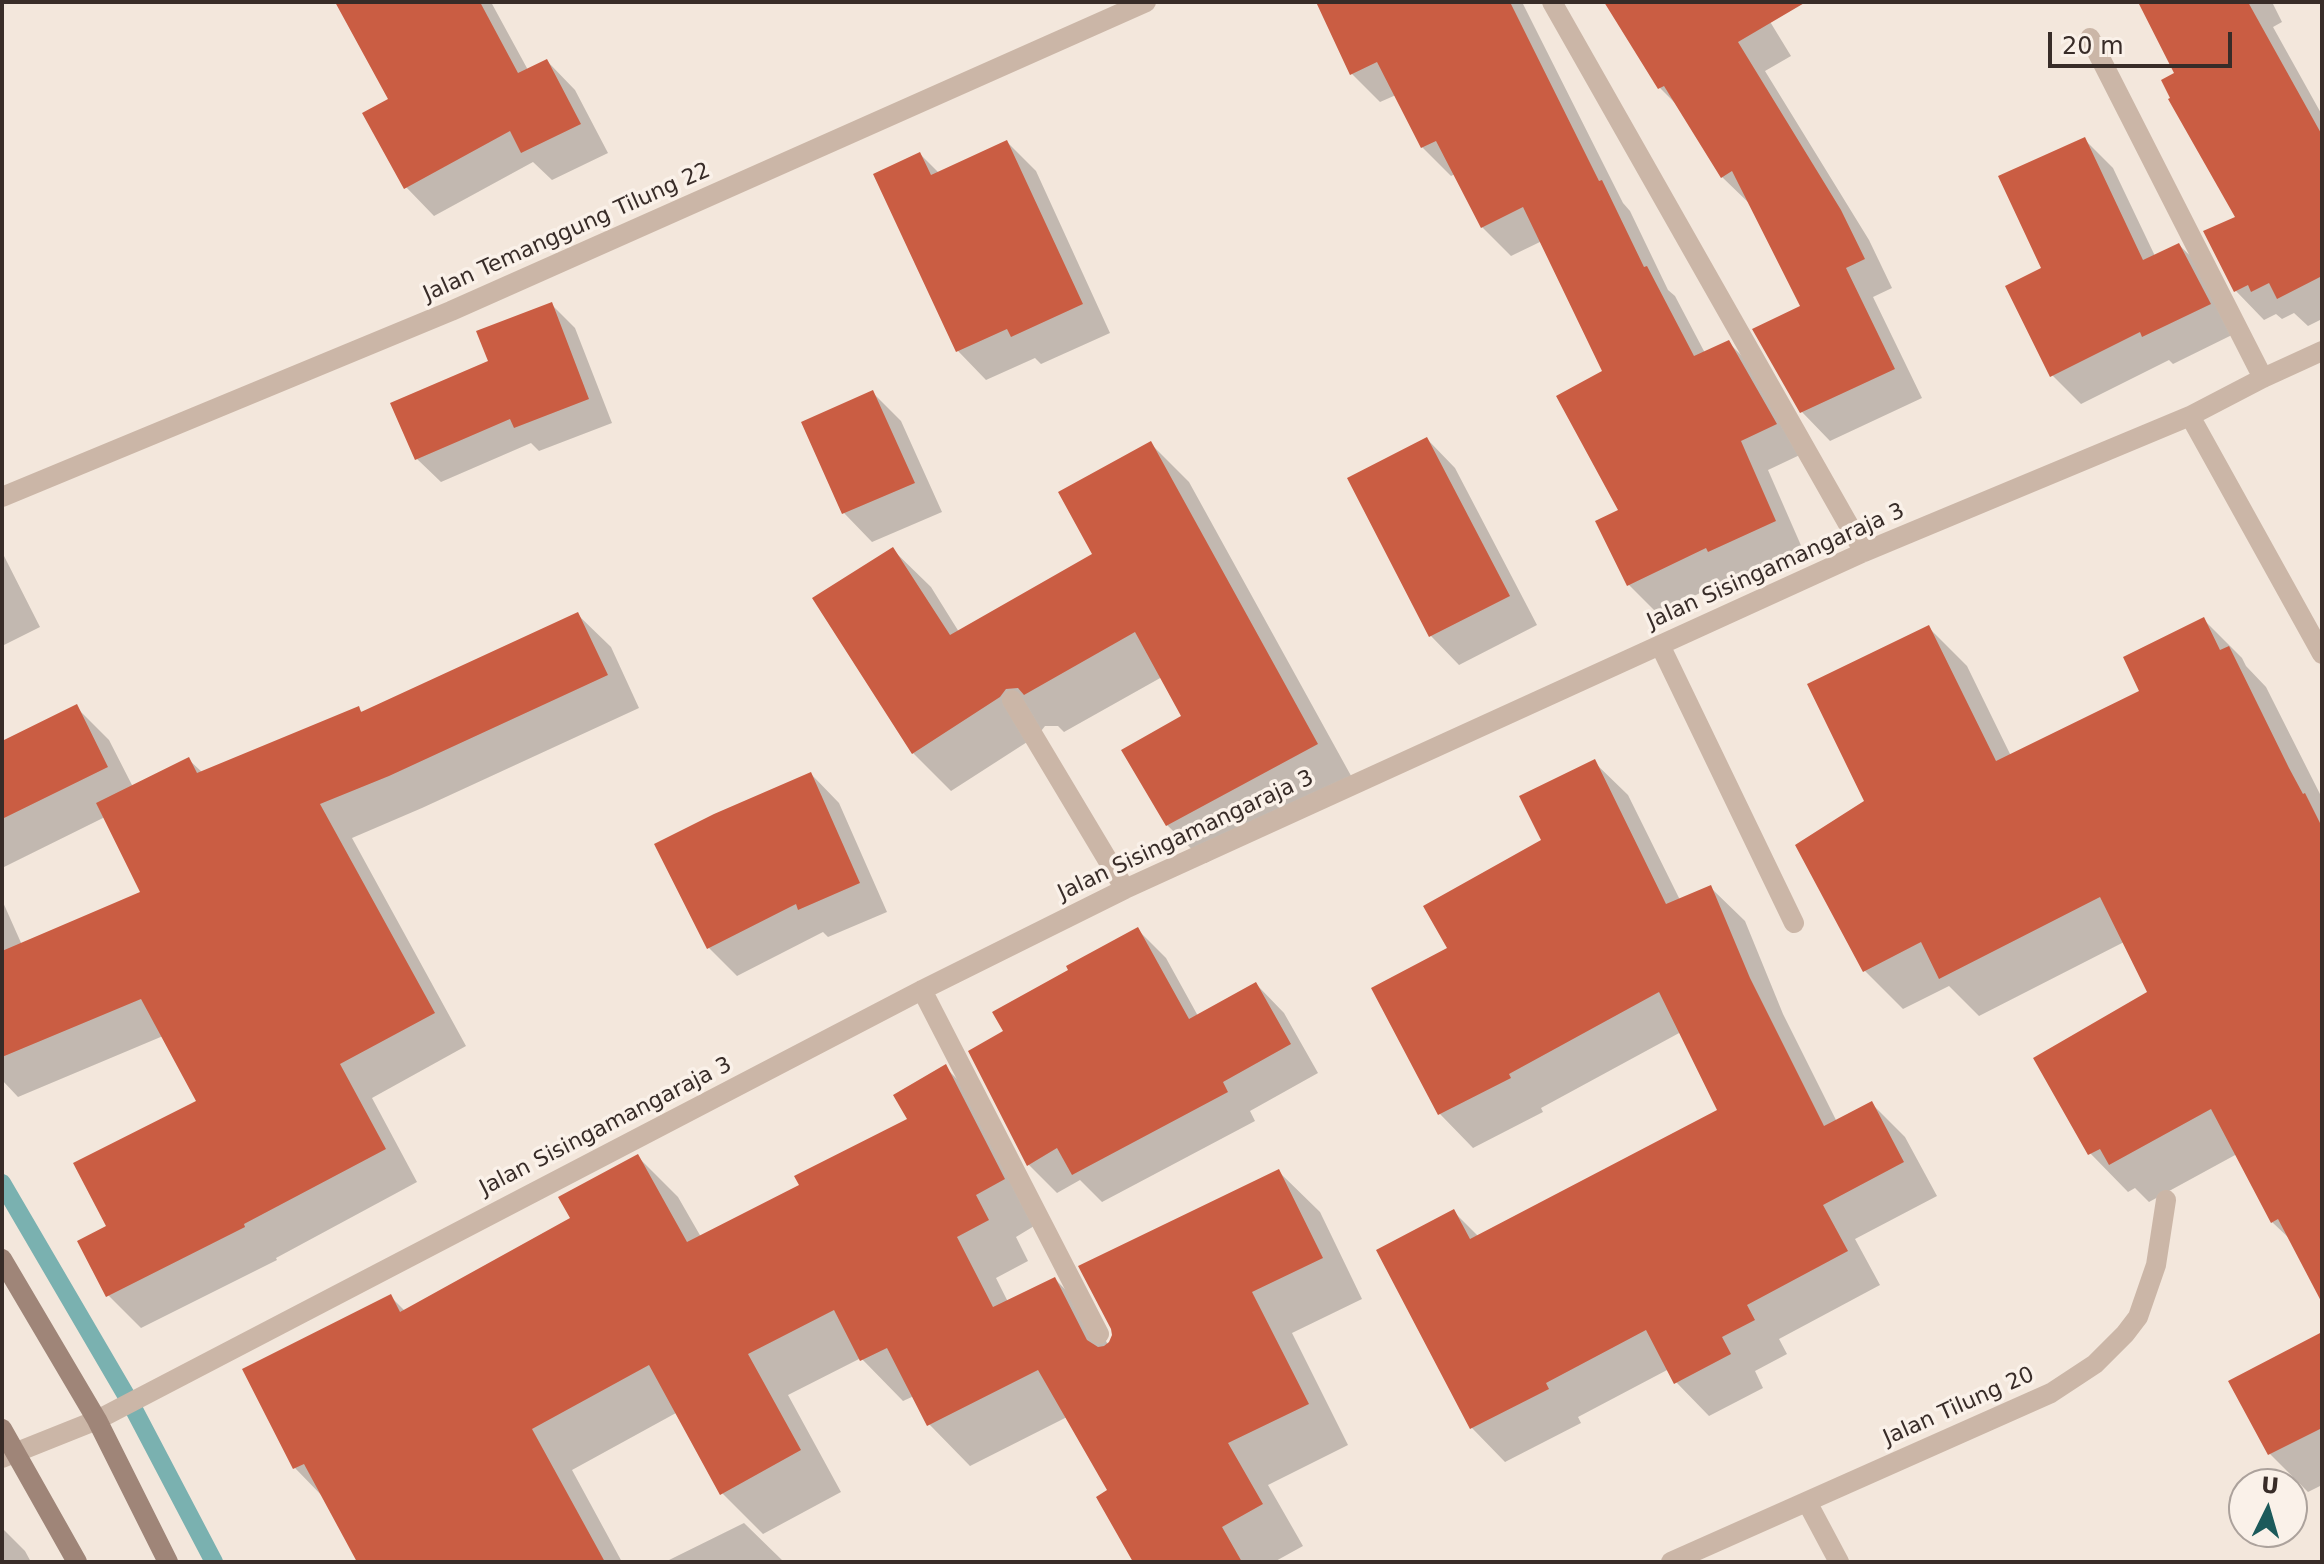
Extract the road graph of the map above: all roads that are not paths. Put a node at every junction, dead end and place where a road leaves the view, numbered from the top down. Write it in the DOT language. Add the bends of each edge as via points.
graph roads {
  1 [pos="1146,2"];
  2 [pos="1552,2"];
  3 [pos="2090,38"];
  4 [pos="2322,351"];
  5 [pos="2263,378"];
  6 [pos="2190,416"];
  7 [pos="2,497"];
  8 [pos="1864,552"];
  9 [pos="1660,645"];
  10 [pos="2322,654"];
  11 [pos="1012,700"];
  12 [pos="1125,889"];
  13 [pos="1794,923"];
  14 [pos="922,990"];
  15 [pos="2166,1200"];
  16 [pos="2,1259"];
  17 [pos="1099,1334"];
  18 [pos="97,1420"];
  19 [pos="2,1429"];
  20 [pos="9,1455"];
  21 [pos="1807,1502"];
  22 [pos="77,1562"];
  23 [pos="168,1562"];
  24 [pos="1671,1562"];
  25 [pos="1839,1562"];
  1 -- 7 [label="street, Jalan Temanggung Tilung 22" via="451,311"];
  2 -- 8 [label="street"];
  3 -- 5 [label="street"];
  4 -- 5 [label="street, Jalan Sisingamangaraja 3"];
  5 -- 6 [label="street, Jalan Sisingamangaraja 3"];
  6 -- 8 [label="street, Jalan Sisingamangaraja 3"];
  6 -- 10 [label="street"];
  8 -- 9 [label="street, Jalan Sisingamangaraja 3"];
  9 -- 12 [label="street, Jalan Sisingamangaraja 3"];
  9 -- 13 [label="street"];
  11 -- 12 [label="street"];
  12 -- 14 [label="street, Jalan Sisingamangaraja 3"];
  14 -- 17 [label="street"];
  14 -- 18 [label="street, Jalan Sisingamangaraja 3"];
  15 -- 21 [label="street, Jalan Tilung 20" via="2156,1265 2138,1317 2095,1364 2051,1393"];
  16 -- 18 [label="street"];
  18 -- 20 [label="street, Jalan Sisingamangaraja 3"];
  18 -- 23 [label="street"];
  19 -- 20 [label="street"];
  20 -- 22 [label="street"];
  21 -- 24 [label="street, Jalan Tilung 20"];
  21 -- 25 [label="street"];
}
